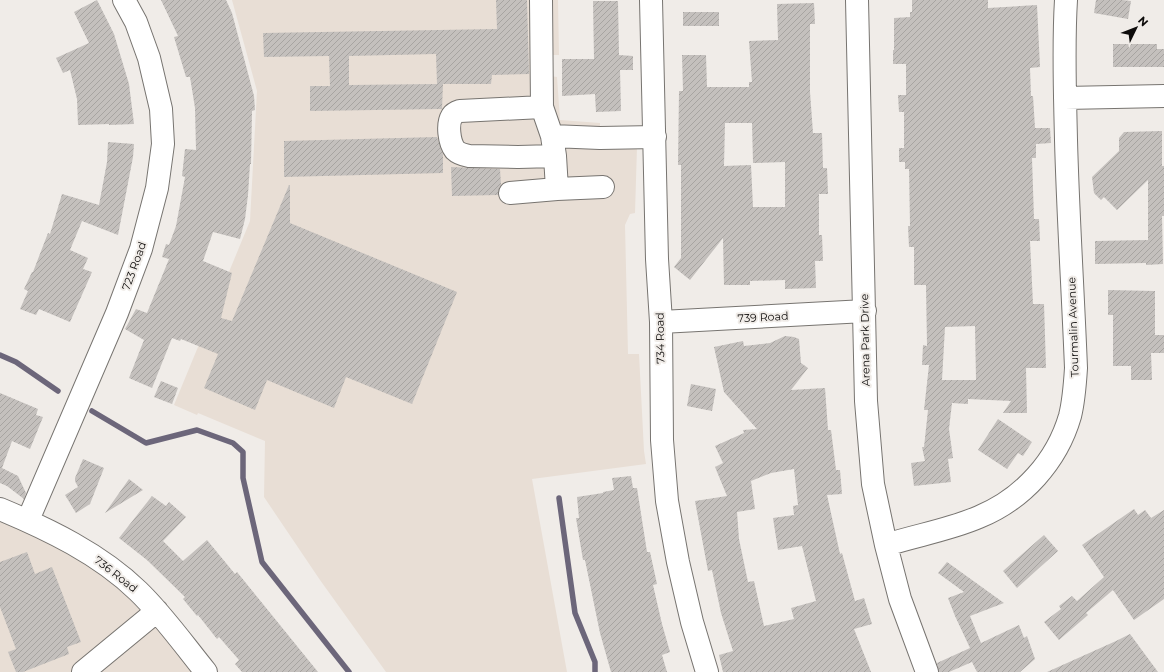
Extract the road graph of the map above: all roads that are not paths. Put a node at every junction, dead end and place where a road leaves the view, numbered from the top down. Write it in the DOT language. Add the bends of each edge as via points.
graph roads {
  1 [pos="124,0"];
  2 [pos="541,0"];
  3 [pos="651,0"];
  4 [pos="857,0"];
  5 [pos="1066,0"];
  6 [pos="1164,96"];
  7 [pos="1065,98"];
  8 [pos="542,107"];
  9 [pos="655,137"];
  10 [pos="553,146"];
  11 [pos="603,187"];
  12 [pos="557,189"];
  13 [pos="510,193"];
  14 [pos="865,311"];
  15 [pos="661,322"];
  16 [pos="0,509"];
  17 [pos="28,520"];
  18 [pos="886,545"];
  19 [pos="157,612"];
  20 [pos="83,672"];
  21 [pos="206,672"];
  22 [pos="707,672"];
  23 [pos="927,672"];
  1 -- 17 [label="street, 723 Road" via="136,22 149,58 161,109 163,144 157,188 141,249 119,306"];
  2 -- 8 [label="street"];
  3 -- 9 [label="street, 734 Road"];
  4 -- 14 [label="street, Arena Park Drive"];
  5 -- 7 [label="street, Tourmalin Avenue"];
  6 -- 7 [label="street"];
  7 -- 18 [label="street, Tourmalin Avenue" via="1076,368 1074,395 1063,436 1040,473 1021,492 1005,503 981,517"];
  8 -- 10 [label="street"];
  8 -- 10 [label="street" via="460,110 450,121 450,138 455,149 469,156"];
  9 -- 10 [label="street" via="600,138"];
  9 -- 15 [label="street, 734 Road"];
  10 -- 12 [label="street"];
  11 -- 12 [label="street"];
  12 -- 13 [label="street"];
  14 -- 15 [label="street, 739 Road"];
  14 -- 18 [label="street, Arena Park Drive" via="866,401 873,476"];
  15 -- 22 [label="street, 734 Road" via="662,440 667,501 692,622"];
  16 -- 17 [label="street, 736 Road"];
  17 -- 19 [label="street, 736 Road" via="78,546 111,569 137,590"];
  18 -- 23 [label="street, Arena Park Drive" via="900,599"];
  19 -- 20 [label="street"];
  19 -- 21 [label="street, 736 Road"];
}
